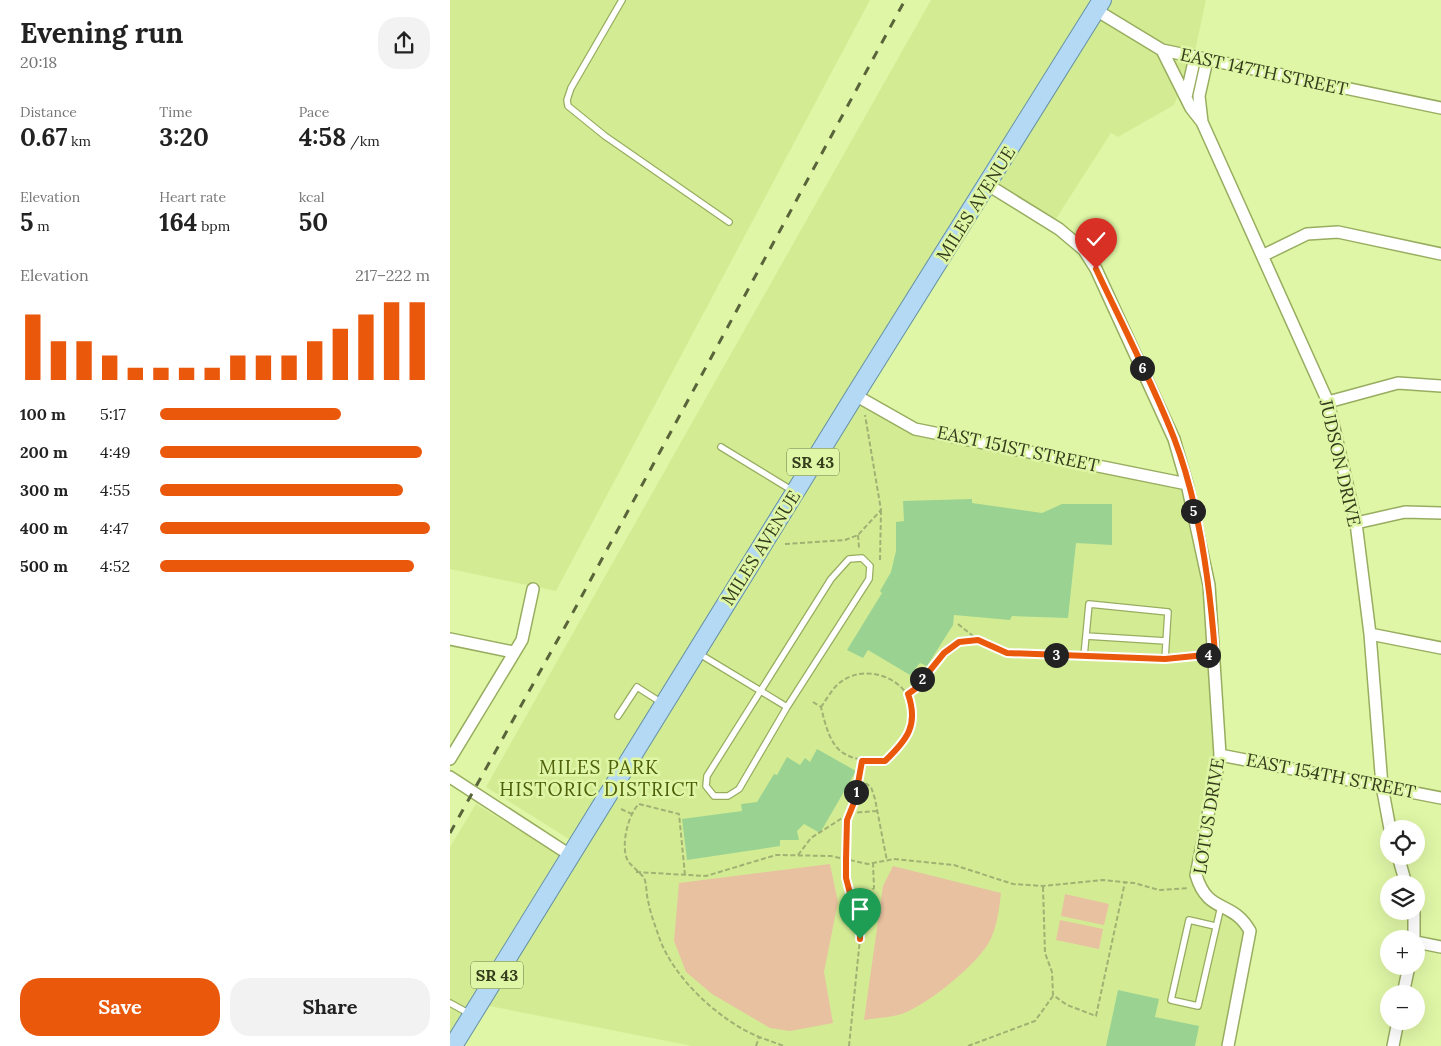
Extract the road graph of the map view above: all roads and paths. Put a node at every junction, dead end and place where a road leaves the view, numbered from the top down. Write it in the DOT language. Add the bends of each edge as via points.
graph roads {
  1 [pos="622,0"];
  2 [pos="1099,5"];
  3 [pos="1162,50"];
  4 [pos="1195,57"];
  5 [pos="1207,60"];
  6 [pos="1186,97"];
  7 [pos="1441,108"];
  8 [pos="1202,122"];
  9 [pos="988,185"];
  10 [pos="728,222"];
  11 [pos="1264,254"];
  12 [pos="1441,254"];
  13 [pos="1441,386"];
  14 [pos="855,395"];
  15 [pos="1328,402"];
  16 [pos="865,415"];
  17 [pos="721,447"];
  18 [pos="1187,484"];
  19 [pos="795,492"];
  20 [pos="881,510"];
  21 [pos="1441,513"];
  22 [pos="1356,523"];
  23 [pos="858,535"];
  24 [pos="785,544"];
  25 [pos="859,548"];
  26 [pos="880,560"];
  27 [pos="533,589"];
  28 [pos="958,624"];
  29 [pos="1370,634"];
  30 [pos="1086,636"];
  31 [pos="450,639"];
  32 [pos="978,640"];
  33 [pos="1166,641"];
  34 [pos="1441,648"];
  35 [pos="513,652"];
  36 [pos="696,652"];
  37 [pos="1007,653"];
  38 [pos="1215,654"];
  39 [pos="1084,656"];
  40 [pos="1165,659"];
  41 [pos="762,691"];
  42 [pos="908,694"];
  43 [pos="813,702"];
  44 [pos="664,704"];
  45 [pos="787,707"];
  46 [pos="821,707"];
  47 [pos="618,716"];
  48 [pos="1220,755"];
  49 [pos="450,759"];
  50 [pos="862,761"];
  51 [pos="450,777"];
  52 [pos="859,779"];
  53 [pos="1382,786"];
  54 [pos="1441,798"];
  55 [pos="621,809"];
  56 [pos="877,811"];
  57 [pos="850,813"];
  58 [pos="632,814"];
  59 [pos="1388,820"];
  60 [pos="570,854"];
  61 [pos="798,855"];
  62 [pos="846,859"];
  63 [pos="887,860"];
  64 [pos="873,863"];
  65 [pos="636,872"];
  66 [pos="685,875"];
  67 [pos="1125,882"];
  68 [pos="1042,886"];
  69 [pos="1189,888"];
  70 [pos="854,902"];
  71 [pos="1221,906"];
  72 [pos="1215,926"];
  73 [pos="1425,944"];
  74 [pos="1441,947"];
  75 [pos="1053,995"];
  76 [pos="450,1003"];
  77 [pos="472,1016"];
  78 [pos="1396,1030"];
  79 [pos="759,1037"];
  80 [pos="454,1046"];
  81 [pos="756,1046"];
  82 [pos="784,1046"];
  83 [pos="849,1046"];
  84 [pos="968,1046"];
  85 [pos="1228,1046"];
  86 [pos="1392,1046"];
  1 -- 10 [label="lane" via="571,88 566,100 568,106 605,136"];
  2 -- 3 [label="street, EAST 147TH STREET"];
  2 -- 9 [label="main road, MILES AVENUE / SR 43"];
  3 -- 4 [label="street, EAST 147TH STREET"];
  3 -- 6 [label="street, JUDSON DRIVE"];
  4 -- 5 [label="street, EAST 147TH STREET"];
  4 -- 6 [label="street"];
  5 -- 7 [label="street, EAST 147TH STREET"];
  5 -- 8 [label="street, JUDSON DRIVE" via="1199,96"];
  6 -- 8 [label="street, JUDSON DRIVE"];
  8 -- 11 [label="street, JUDSON DRIVE"];
  9 -- 14 [label="main road, MILES AVENUE / SR 43"];
  9 -- 18 [label="street, LOTUS DRIVE" via="1059,229 1084,250 1096,269 1174,439"];
  11 -- 12 [label="street" via="1306,234 1338,232"];
  11 -- 15 [label="street, JUDSON DRIVE"];
  13 -- 15 [label="street" via="1398,383"];
  14 -- 18 [label="street, EAST 151ST STREET" via="915,429"];
  14 -- 19 [label="main road, MILES AVENUE / SR 43"];
  15 -- 22 [label="street, JUDSON DRIVE"];
  16 -- 20 [label="path"];
  17 -- 19 [label="lane"];
  18 -- 38 [label="street, LOTUS DRIVE" via="1210,585"];
  19 -- 36 [label="main road, MILES AVENUE / SR 43"];
  20 -- 23 [label="path"];
  20 -- 26 [label="path"];
  21 -- 22 [label="street" via="1405,512"];
  22 -- 29 [label="street, JUDSON DRIVE"];
  23 -- 24 [label="path" via="845,540"];
  23 -- 25 [label="path"];
  27 -- 35 [label="street" via="522,640"];
  28 -- 32 [label="path"];
  29 -- 34 [label="street"];
  29 -- 53 [label="street, JUDSON DRIVE"];
  30 -- 33 [label="lane"];
  30 -- 33 [label="lane" via="1088,604 1168,612"];
  30 -- 39 [label="lane"];
  31 -- 35 [label="street"];
  32 -- 37 [label="path"];
  32 -- 42 [label="path" via="959,642 944,653"];
  33 -- 40 [label="lane"];
  35 -- 49 [label="street"];
  36 -- 41 [label="lane"];
  36 -- 44 [label="main road, MILES AVENUE / SR 43"];
  37 -- 39 [label="lane"];
  38 -- 40 [label="lane"];
  38 -- 48 [label="street, LOTUS DRIVE"];
  39 -- 40 [label="lane"];
  41 -- 45 [label="lane"];
  41 -- 45 [label="lane" via="707,776 706,786 714,796 728,796 739,789"];
  41 -- 45 [label="lane" via="839,568 849,559 862,558 870,566 869,579"];
  42 -- 46 [label="path" via="891,679 870,673 851,676 837,685"];
  42 -- 50 [label="path" via="913,708 910,730 901,746 885,761"];
  43 -- 46 [label="path"];
  44 -- 47 [label="lane" via="637,687"];
  44 -- 60 [label="main road, MILES AVENUE / SR 43"];
  46 -- 50 [label="path" via="828,734 840,752"];
  48 -- 53 [label="street, EAST 154TH STREET"];
  48 -- 71 [label="street, LOTUS DRIVE" via="1196,875 1204,894"];
  50 -- 52 [label="path"];
  51 -- 60 [label="street"];
  52 -- 56 [label="path" via="870,787"];
  52 -- 57 [label="path"];
  53 -- 54 [label="street, EAST 154TH STREET"];
  53 -- 59 [label="street, JUDSON DRIVE"];
  55 -- 58 [label="path"];
  56 -- 57 [label="path"];
  56 -- 63 [label="path"];
  57 -- 61 [label="path" via="811,838"];
  57 -- 62 [label="path"];
  58 -- 65 [label="path" via="626,835 626,855"];
  58 -- 66 [label="path" via="639,804 678,814"];
  60 -- 77 [label="main road, MILES AVENUE / SR 43"];
  61 -- 62 [label="path"];
  61 -- 66 [label="path" via="776,855 706,876"];
  62 -- 64 [label="path"];
  62 -- 70 [label="path" via="846,878"];
  63 -- 64 [label="path"];
  63 -- 68 [label="path" via="954,864 1013,884"];
  64 -- 70 [label="path" via="874,888"];
  65 -- 66 [label="path"];
  65 -- 79 [label="path" via="644,878 659,940 682,977 704,1002 724,1018"];
  67 -- 68 [label="path" via="1102,880"];
  67 -- 69 [label="path" via="1159,890"];
  67 -- 75 [label="path" via="1096,1016 1082,1012"];
  68 -- 75 [label="path" via="1045,953 1052,972"];
  70 -- 83 [label="path" via="860,910 860,939"];
  71 -- 72 [label="lane"];
  71 -- 85 [label="street, LOTUS DRIVE" via="1239,915 1250,931"];
  72 -- 72 [label="lane" via="1198,1006 1171,1000 1188,920"];
  73 -- 74 [label="street"];
  75 -- 84 [label="path" via="1035,1021"];
  76 -- 77 [label="lane"];
  77 -- 80 [label="main road, MILES AVENUE / SR 43"];
  78 -- 86 [label="street"];
  79 -- 81 [label="path"];
  79 -- 82 [label="path"];
}
